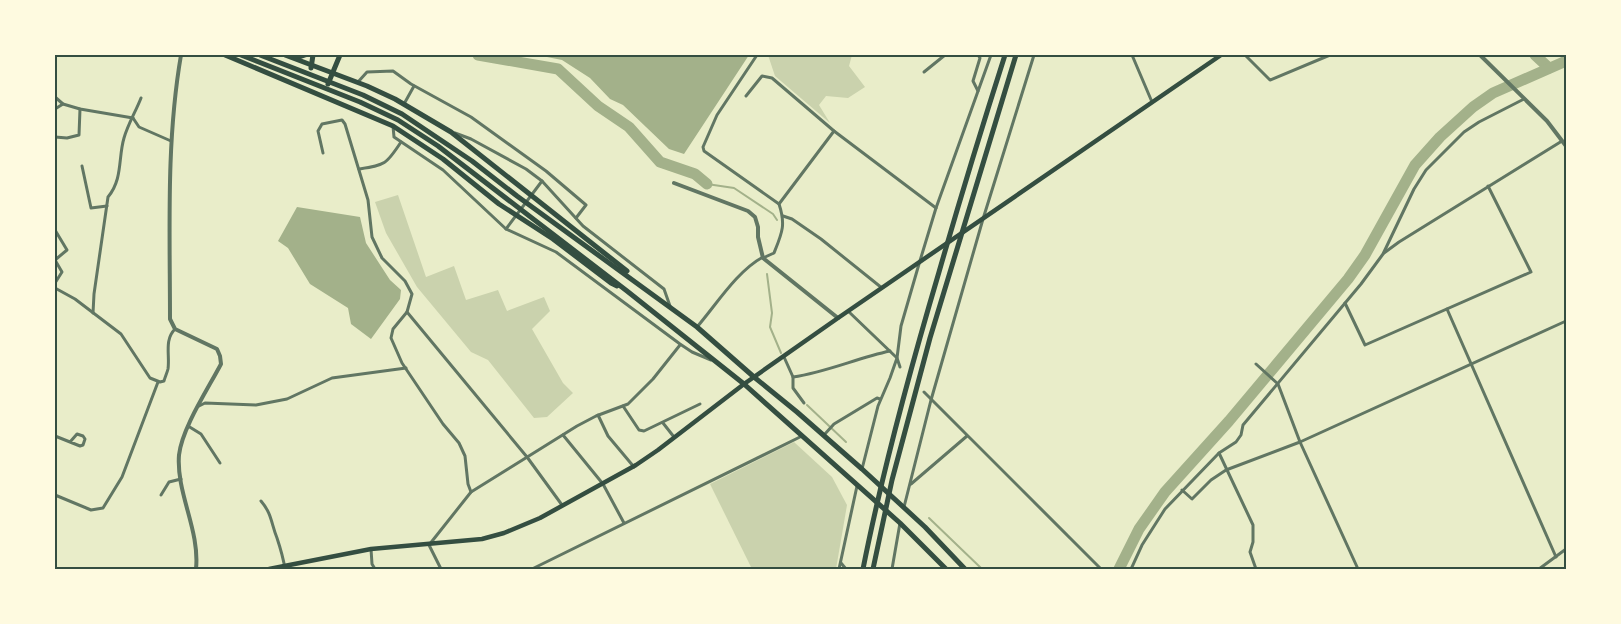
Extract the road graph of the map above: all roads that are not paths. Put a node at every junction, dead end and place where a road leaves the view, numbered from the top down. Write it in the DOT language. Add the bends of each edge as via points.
graph roads {
  1 [pos="181,55"];
  2 [pos="225,55"];
  3 [pos="242,55"];
  4 [pos="260,55"];
  5 [pos="285,55"];
  6 [pos="305,55"];
  7 [pos="312,55"];
  8 [pos="340,55"];
  9 [pos="757,55"];
  10 [pos="945,55"];
  11 [pos="978,55"];
  12 [pos="991,55"];
  13 [pos="1005,55"];
  14 [pos="1016,55"];
  15 [pos="1034,55"];
  16 [pos="1132,55"];
  17 [pos="1221,55"];
  18 [pos="1245,55"];
  19 [pos="1330,55"];
  20 [pos="1480,55"];
  21 [pos="293,58"];
  22 [pos="312,66"];
  23 [pos="924,72"];
  24 [pos="332,74"];
  25 [pos="358,83"];
  26 [pos="414,86"];
  27 [pos="303,87"];
  28 [pos="978,91"];
  29 [pos="55,96"];
  30 [pos="324,96"];
  31 [pos="746,96"];
  32 [pos="142,98"];
  33 [pos="1522,98"];
  34 [pos="1152,102"];
  35 [pos="63,104"];
  36 [pos="404,104"];
  37 [pos="55,109"];
  38 [pos="80,109"];
  39 [pos="134,118"];
  40 [pos="393,126"];
  41 [pos="834,131"];
  42 [pos="451,132"];
  43 [pos="55,137"];
  44 [pos="171,141"];
  45 [pos="1562,141"];
  46 [pos="401,142"];
  47 [pos="1566,146"];
  48 [pos="323,153"];
  49 [pos="82,166"];
  50 [pos="358,169"];
  51 [pos="542,181"];
  52 [pos="674,183"];
  53 [pos="1488,186"];
  54 [pos="779,204"];
  55 [pos="107,206"];
  56 [pos="936,208"];
  57 [pos="783,216"];
  58 [pos="576,218"];
  59 [pos="983,219"];
  60 [pos="506,229"];
  61 [pos="55,230"];
  62 [pos="1383,254"];
  63 [pos="763,257"];
  64 [pos="55,260"];
  65 [pos="919,264"];
  66 [pos="633,280"];
  67 [pos="55,283"];
  68 [pos="55,288"];
  69 [pos="882,288"];
  70 [pos="627,291"];
  71 [pos="1345,303"];
  72 [pos="670,307"];
  73 [pos="1447,309"];
  74 [pos="848,311"];
  75 [pos="406,312"];
  76 [pos="93,313"];
  77 [pos="838,318"];
  78 [pos="1566,321"];
  79 [pos="697,327"];
  80 [pos="175,329"];
  81 [pos="680,344"];
  82 [pos="890,351"];
  83 [pos="784,357"];
  84 [pos="896,358"];
  85 [pos="714,361"];
  86 [pos="1256,364"];
  87 [pos="1471,364"];
  88 [pos="900,367"];
  89 [pos="406,368"];
  90 [pos="793,377"];
  91 [pos="754,378"];
  92 [pos="158,381"];
  93 [pos="1277,383"];
  94 [pos="744,384"];
  95 [pos="924,392"];
  96 [pos="880,399"];
  97 [pos="931,400"];
  98 [pos="804,403"];
  99 [pos="700,404"];
  100 [pos="199,406"];
  101 [pos="623,406"];
  102 [pos="598,416"];
  103 [pos="663,423"];
  104 [pos="188,426"];
  105 [pos="563,435"];
  106 [pos="824,435"];
  107 [pos="55,436"];
  108 [pos="802,436"];
  109 [pos="967,436"];
  110 [pos="674,437"];
  111 [pos="70,442"];
  112 [pos="1300,442"];
  113 [pos="1219,454"];
  114 [pos="527,457"];
  115 [pos="220,463"];
  116 [pos="634,466"];
  117 [pos="862,469"];
  118 [pos="1226,470"];
  119 [pos="181,479"];
  120 [pos="602,484"];
  121 [pos="910,485"];
  122 [pos="857,486"];
  123 [pos="1182,490"];
  124 [pos="472,492"];
  125 [pos="55,494"];
  126 [pos="161,495"];
  127 [pos="261,501"];
  128 [pos="562,506"];
  129 [pos="904,507"];
  130 [pos="624,523"];
  131 [pos="900,523"];
  132 [pos="429,545"];
  133 [pos="1566,549"];
  134 [pos="371,550"];
  135 [pos="1556,557"];
  136 [pos="841,562"];
  137 [pos="285,567"];
  138 [pos="196,569"];
  139 [pos="269,569"];
  140 [pos="374,569"];
  141 [pos="441,569"];
  142 [pos="532,569"];
  143 [pos="839,569"];
  144 [pos="846,569"];
  145 [pos="863,569"];
  146 [pos="873,569"];
  147 [pos="892,569"];
  148 [pos="946,569"];
  149 [pos="965,569"];
  150 [pos="1101,569"];
  151 [pos="1132,569"];
  152 [pos="1256,569"];
  153 [pos="1358,569"];
  154 [pos="1539,569"];
  1 -- 44 [label="street" via="174,90"];
  2 -- 27 [label="highway"];
  3 -- 70 [label="highway" via="398,120 489,183"];
  4 -- 66 [label="highway" via="402,114 472,161"];
  5 -- 21 [label="highway"];
  6 -- 21 [label="highway"];
  7 -- 22 [label="highway"];
  8 -- 24 [label="highway"];
  9 -- 54 [label="street" via="717,115 703,147 704,151"];
  10 -- 23 [label="street"];
  11 -- 28 [label="street" via="980,58 973,80"];
  12 -- 28 [label="street"];
  13 -- 145 [label="highway" via="916,346 883,472"];
  14 -- 146 [label="highway" via="930,338 892,480"];
  15 -- 59 [label="street"];
  16 -- 34 [label="street"];
  17 -- 34 [label="main road"];
  18 -- 19 [label="street" via="1270,80"];
  20 -- 33 [label="street"];
  21 -- 22 [label="highway"];
  22 -- 24 [label="highway"];
  22 -- 27 [label="highway"];
  24 -- 25 [label="highway"];
  24 -- 30 [label="highway"];
  25 -- 26 [label="street" via="368,72 392,71"];
  25 -- 36 [label="highway"];
  26 -- 36 [label="street"];
  26 -- 58 [label="street" via="471,117 546,171 586,205"];
  27 -- 30 [label="highway"];
  28 -- 56 [label="street"];
  29 -- 35 [label="street"];
  30 -- 40 [label="highway"];
  31 -- 41 [label="street" via="762,76 772,78"];
  32 -- 39 [label="street"];
  33 -- 45 [label="street" via="1547,121"];
  33 -- 62 [label="street" via="1464,132 1426,170"];
  34 -- 59 [label="main road"];
  35 -- 37 [label="street"];
  35 -- 38 [label="street"];
  36 -- 42 [label="highway"];
  38 -- 39 [label="street"];
  38 -- 43 [label="street" via="79,136"];
  39 -- 44 [label="street" via="139,127"];
  39 -- 55 [label="street" via="124,138 120,171"];
  40 -- 46 [label="street" via="394,137"];
  40 -- 70 [label="highway" via="611,283"];
  41 -- 54 [label="street"];
  41 -- 56 [label="street"];
  42 -- 51 [label="street" via="472,139"];
  42 -- 66 [label="highway" via="627,271"];
  44 -- 80 [label="street" via="170,319"];
  45 -- 47 [label="street"];
  45 -- 53 [label="street"];
  46 -- 50 [label="street" via="393,155 380,166"];
  46 -- 60 [label="street" via="443,170"];
  48 -- 50 [label="street" via="318,131 322,124 342,120"];
  49 -- 55 [label="street" via="91,208"];
  50 -- 75 [label="street" via="368,200 372,237 382,258 405,281 412,294"];
  51 -- 58 [label="street"];
  51 -- 60 [label="street"];
  52 -- 63 [label="street" via="748,211 758,227"];
  53 -- 62 [label="street"];
  53 -- 73 [label="street" via="1531,272"];
  54 -- 57 [label="street"];
  55 -- 76 [label="street"];
  56 -- 65 [label="street"];
  57 -- 63 [label="street" via="782,232 774,253"];
  57 -- 69 [label="street" via="821,240"];
  58 -- 72 [label="street" via="664,289"];
  59 -- 65 [label="main road"];
  59 -- 97 [label="street"];
  60 -- 81 [label="street" via="556,252"];
  61 -- 64 [label="street" via="68,250"];
  62 -- 71 [label="street"];
  63 -- 77 [label="street"];
  63 -- 79 [label="street" via="753,262"];
  64 -- 67 [label="street" via="62,272"];
  65 -- 69 [label="main road"];
  65 -- 84 [label="street" via="901,326"];
  66 -- 72 [label="highway"];
  68 -- 76 [label="street"];
  69 -- 74 [label="main road"];
  70 -- 85 [label="highway"];
  71 -- 73 [label="street" via="1365,345"];
  71 -- 93 [label="street"];
  72 -- 79 [label="highway"];
  73 -- 87 [label="street"];
  74 -- 77 [label="main road"];
  74 -- 82 [label="street"];
  75 -- 89 [label="street" via="393,329 391,338"];
  75 -- 114 [label="street"];
  76 -- 92 [label="street" via="121,334 150,378"];
  77 -- 83 [label="main road"];
  78 -- 87 [label="street"];
  79 -- 91 [label="highway"];
  80 -- 92 [label="street" via="168,339 168,368 164,381"];
  80 -- 100 [label="street" via="217,349 220,356 221,364"];
  81 -- 85 [label="street"];
  81 -- 101 [label="street" via="644,388"];
  82 -- 84 [label="street"];
  82 -- 90 [label="street" via="863,357 834,369"];
  83 -- 90 [label="street"];
  83 -- 91 [label="main road"];
  84 -- 88 [label="street"];
  84 -- 96 [label="street"];
  85 -- 94 [label="highway"];
  86 -- 93 [label="street"];
  87 -- 112 [label="street"];
  87 -- 135 [label="street"];
  89 -- 100 [label="street" via="332,378 287,399 256,405 205,403"];
  89 -- 124 [label="street" via="459,443"];
  90 -- 98 [label="street" via="793,388"];
  91 -- 94 [label="main road"];
  91 -- 106 [label="highway"];
  92 -- 125 [label="street" via="122,477 103,508 91,510"];
  93 -- 112 [label="street"];
  93 -- 113 [label="street" via="1243,425 1236,442"];
  94 -- 108 [label="highway"];
  94 -- 110 [label="main road"];
  95 -- 97 [label="street"];
  96 -- 106 [label="street" via="876,398 834,424"];
  96 -- 117 [label="street"];
  97 -- 109 [label="street"];
  97 -- 121 [label="street"];
  99 -- 103 [label="street"];
  100 -- 104 [label="street"];
  101 -- 102 [label="street"];
  101 -- 103 [label="street" via="639,430"];
  102 -- 105 [label="street"];
  102 -- 116 [label="street" via="608,436"];
  103 -- 110 [label="street"];
  104 -- 115 [label="street" via="202,434"];
  104 -- 119 [label="street" via="180,455"];
  105 -- 114 [label="street"];
  105 -- 120 [label="street"];
  106 -- 117 [label="highway"];
  107 -- 111 [label="street"];
  108 -- 122 [label="highway"];
  108 -- 130 [label="street"];
  109 -- 121 [label="street"];
  109 -- 150 [label="street"];
  110 -- 116 [label="main road"];
  111 -- 111 [label="street" via="80,446 85,439 77,434"];
  112 -- 118 [label="street"];
  112 -- 153 [label="street"];
  113 -- 118 [label="street"];
  113 -- 123 [label="street"];
  114 -- 124 [label="street"];
  114 -- 128 [label="street"];
  116 -- 120 [label="main road"];
  117 -- 129 [label="highway"];
  118 -- 123 [label="street" via="1192,499"];
  118 -- 152 [label="street" via="1253,525 1250,552"];
  119 -- 126 [label="street" via="169,482"];
  119 -- 138 [label="street" via="195,544"];
  120 -- 128 [label="main road"];
  120 -- 130 [label="street"];
  121 -- 129 [label="street"];
  122 -- 131 [label="highway"];
  122 -- 136 [label="street"];
  123 -- 151 [label="street" via="1157,519"];
  124 -- 132 [label="street"];
  127 -- 137 [label="street" via="271,516 283,550"];
  128 -- 132 [label="main road" via="504,533"];
  129 -- 149 [label="highway"];
  130 -- 142 [label="street"];
  131 -- 147 [label="street"];
  131 -- 148 [label="highway"];
  132 -- 134 [label="main road"];
  132 -- 141 [label="street"];
  133 -- 135 [label="street"];
  134 -- 137 [label="main road"];
  134 -- 140 [label="street"];
  135 -- 154 [label="street"];
  136 -- 143 [label="street"];
  136 -- 144 [label="street"];
  137 -- 139 [label="main road"];
}
